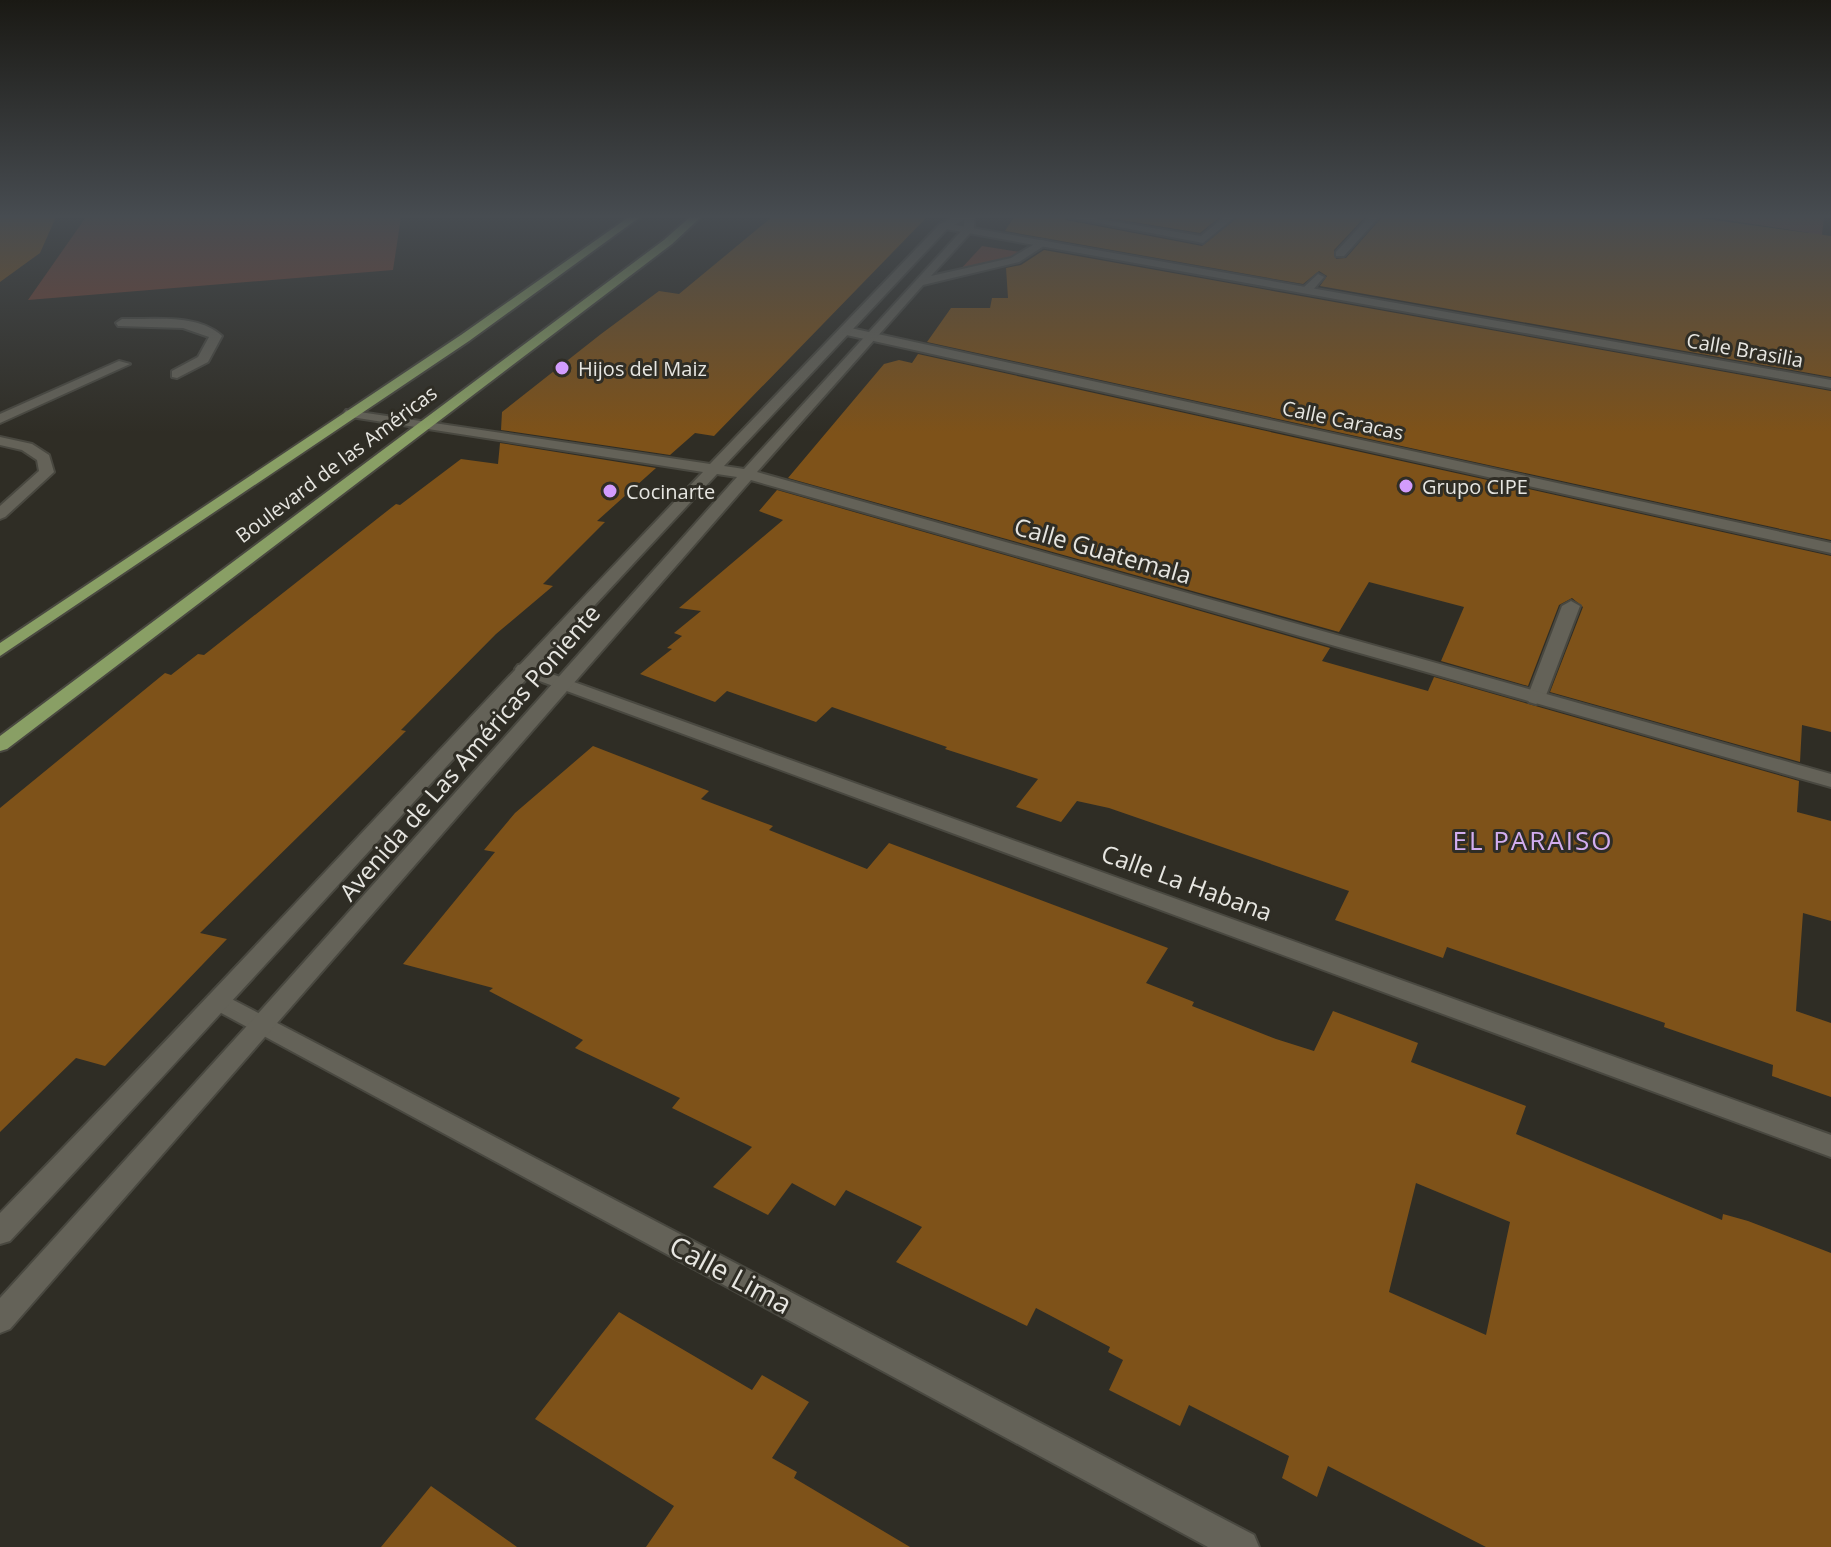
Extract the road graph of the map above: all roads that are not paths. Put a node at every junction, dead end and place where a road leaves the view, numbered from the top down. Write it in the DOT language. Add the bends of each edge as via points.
graph roads {
  1 [pos="534,289"];
  2 [pos="605,289"];
  3 [pos="890,289"];
  4 [pos="913,289"];
  5 [pos="1309,289"];
  6 [pos="122,323"];
  7 [pos="846,331"];
  8 [pos="869,336"];
  9 [pos="124,364"];
  10 [pos="177,374"];
  11 [pos="1831,384"];
  12 [pos="351,413"];
  13 [pos="0,419"];
  14 [pos="425,425"];
  15 [pos="0,441"];
  16 [pos="713,469"];
  17 [pos="747,474"];
  18 [pos="0,514"];
  19 [pos="1831,548"];
  20 [pos="1571,606"];
  21 [pos="0,651"];
  22 [pos="524,669"];
  23 [pos="564,682"];
  24 [pos="1536,698"];
  25 [pos="0,745"];
  26 [pos="1831,781"];
  27 [pos="220,1002"];
  28 [pos="264,1024"];
  29 [pos="1831,1146"];
  30 [pos="0,1232"];
  31 [pos="0,1319"];
  32 [pos="1242,1547"];
  1 -- 12 [label="main road, Boulevard de las Américas"];
  2 -- 14 [label="main road, Boulevard de las Américas"];
  3 -- 7 [label="street, Avenida de Las Américas Poniente"];
  4 -- 8 [label="street, Avenida de Las Américas Poniente"];
  5 -- 11 [label="street, Calle Brasilia"];
  6 -- 10 [label="street" via="189,325 216,336 203,359"];
  7 -- 8 [label="street, Calle Caracas"];
  7 -- 16 [label="street, Avenida de Las Américas Poniente"];
  8 -- 17 [label="street, Avenida de Las Américas Poniente"];
  8 -- 19 [label="street, Calle Caracas"];
  9 -- 13 [label="street"];
  12 -- 14 [label="street, Calle Guatemala"];
  12 -- 21 [label="main road, Boulevard de las Américas"];
  14 -- 16 [label="street, Calle Guatemala"];
  14 -- 25 [label="main road, Boulevard de las Américas"];
  15 -- 18 [label="street" via="27,447 44,458 47,472"];
  16 -- 17 [label="street, Calle Guatemala"];
  16 -- 22 [label="street, Avenida de Las Américas Poniente"];
  17 -- 23 [label="street, Avenida de Las Américas Poniente"];
  17 -- 24 [label="street, Calle Guatemala"];
  20 -- 24 [label="street"];
  22 -- 23 [label="street, Calle La Habana"];
  22 -- 27 [label="street, Avenida de Las Américas Poniente"];
  23 -- 28 [label="street, Avenida de Las Américas Poniente"];
  23 -- 29 [label="street, Calle La Habana"];
  24 -- 26 [label="street, Calle Guatemala"];
  27 -- 28 [label="street, Calle Lima"];
  27 -- 30 [label="street, Avenida de Las Américas Poniente"];
  28 -- 31 [label="street, Avenida de Las Américas Poniente"];
  28 -- 32 [label="street, Calle Lima"];
}
